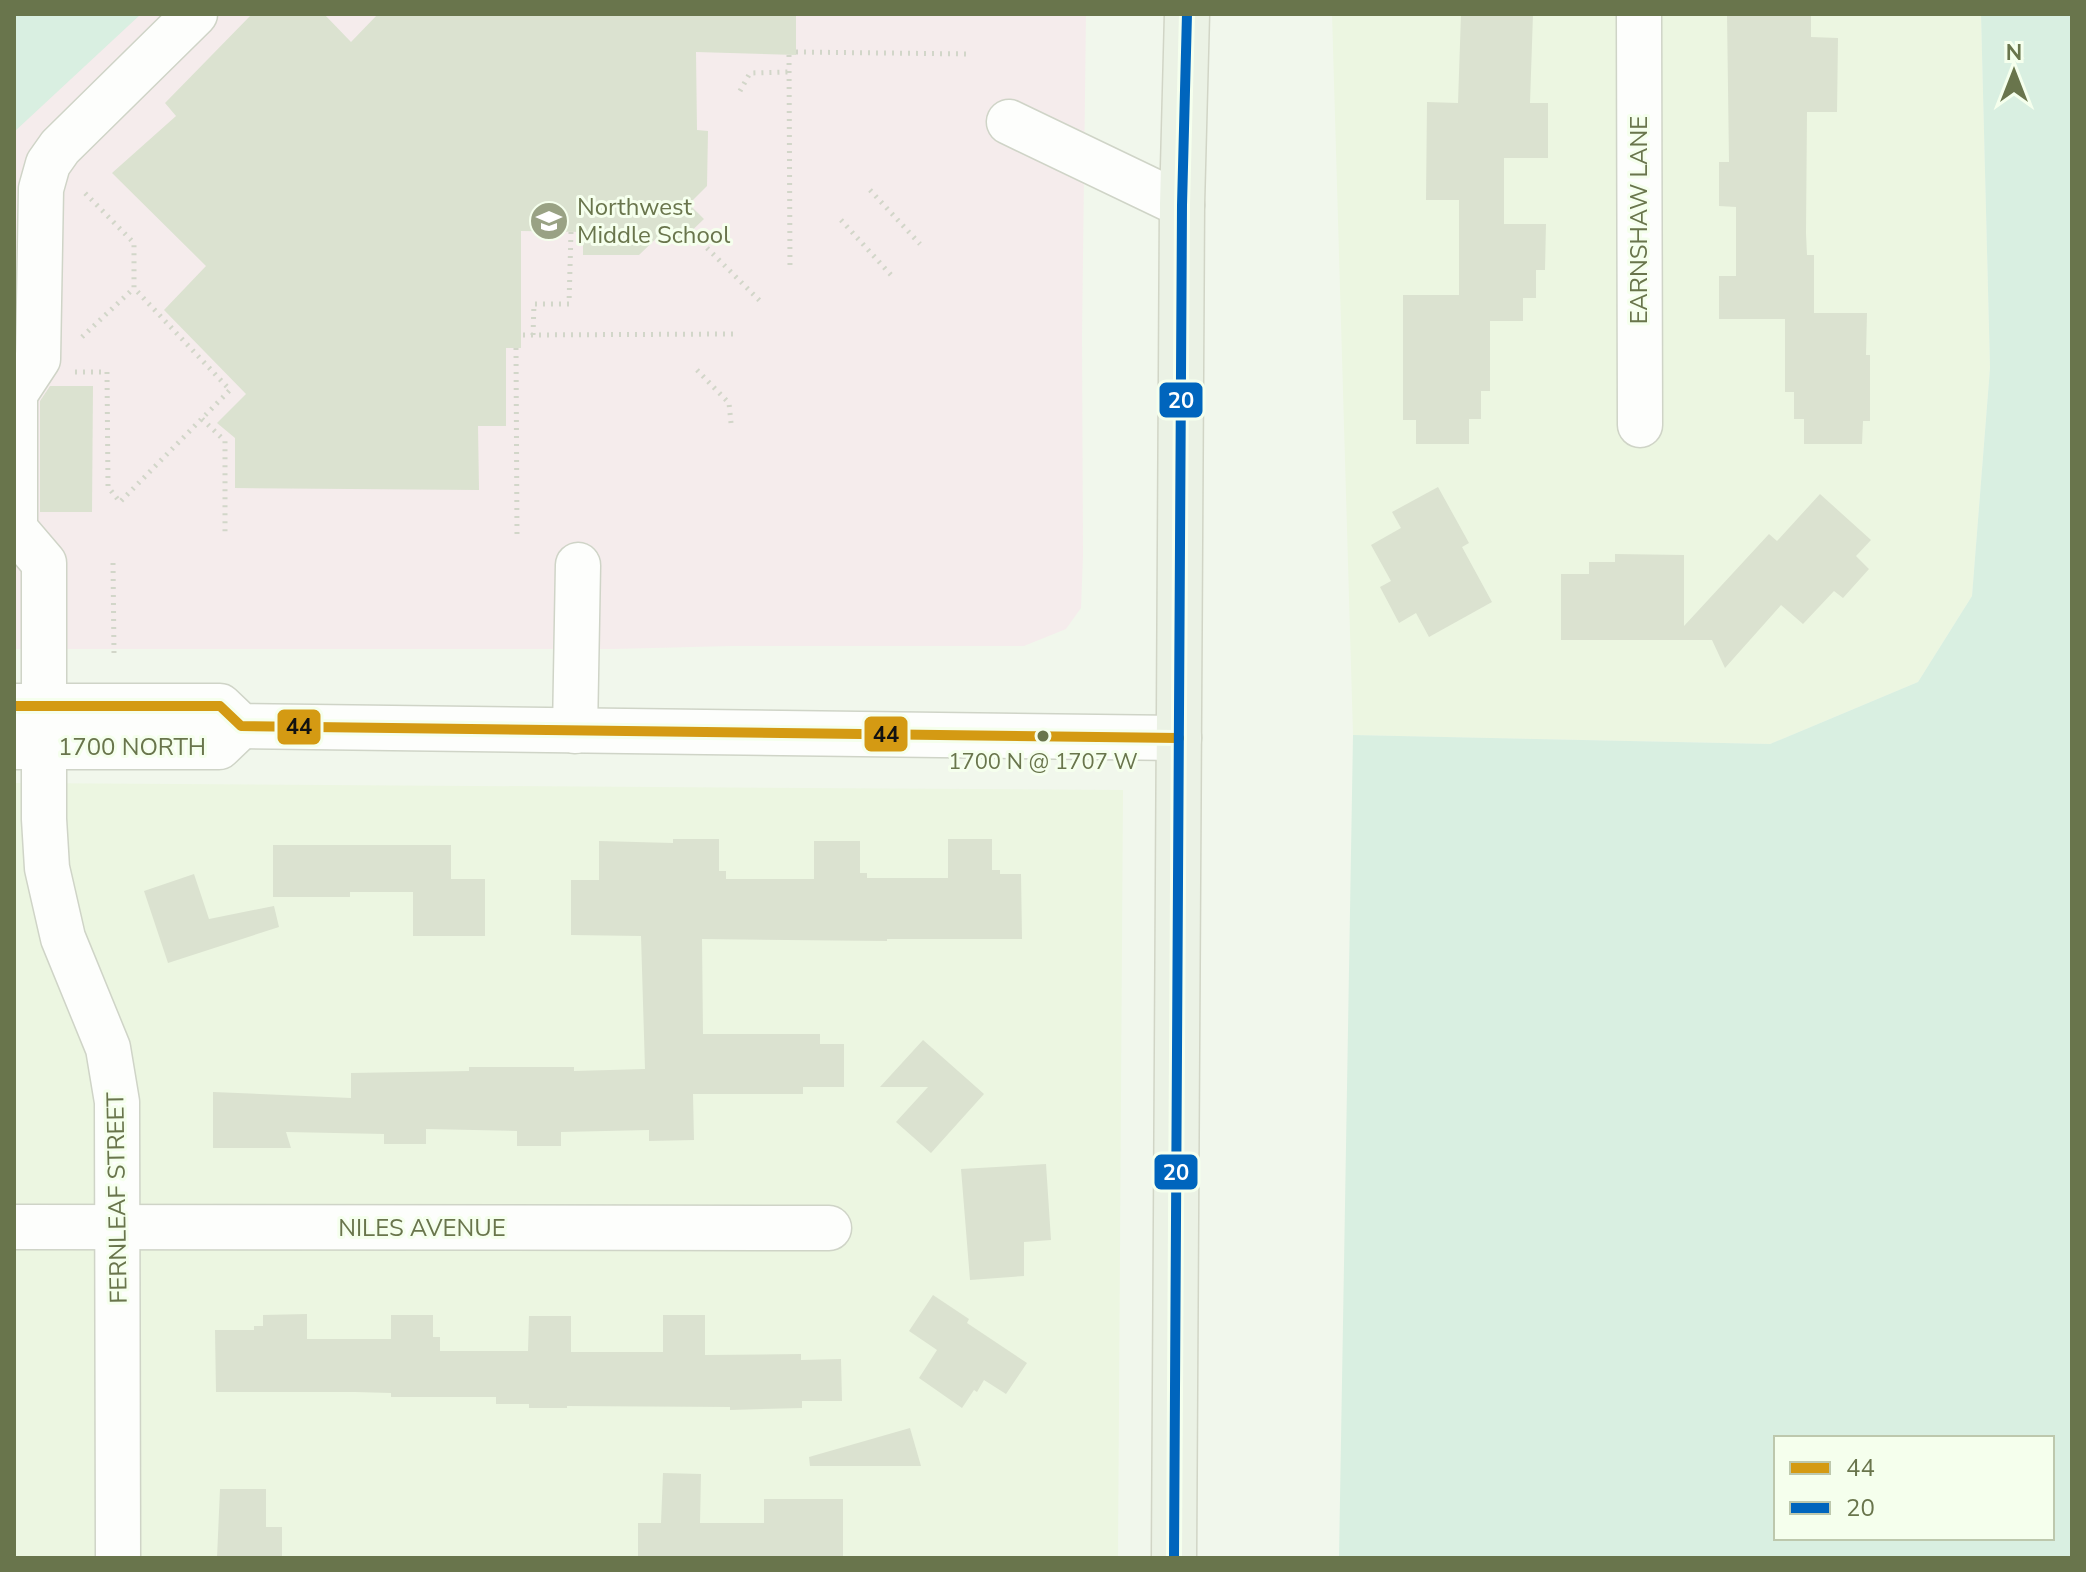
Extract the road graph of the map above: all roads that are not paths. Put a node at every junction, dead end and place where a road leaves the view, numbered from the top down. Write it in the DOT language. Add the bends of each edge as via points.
graph roads {
  1 [pos="195,14"];
  2 [pos="1187,14"];
  3 [pos="1639,14"];
  4 [pos="1009,122"];
  5 [pos="1182,205"];
  6 [pos="1640,425"];
  7 [pos="578,565"];
  8 [pos="29,727"];
  9 [pos="575,731"];
  10 [pos="1179,738"];
  11 [pos="14,1227"];
  12 [pos="119,1227"];
  13 [pos="829,1228"];
  14 [pos="118,1558"];
  15 [pos="1174,1558"];
  1 -- 8 [label="street, FERNLEAF STREET" via="60,147 41,189 38,359 15,394 15,529 44,563"];
  2 -- 5 [label="main road"];
  3 -- 6 [label="street, EARNSHAW LANE"];
  4 -- 5 [label="street"];
  5 -- 10 [label="main road"];
  7 -- 9 [label="street"];
  8 -- 9 [label="street, 1700 NORTH" via="219,747 241,726"];
  8 -- 12 [label="street, FERNLEAF STREET" via="63,938 114,1075"];
  9 -- 10 [label="street, 1700 NORTH"];
  10 -- 15 [label="main road"];
  11 -- 12 [label="street, NILES AVENUE"];
  12 -- 13 [label="street, NILES AVENUE"];
  12 -- 14 [label="street, FERNLEAF STREET"];
}
